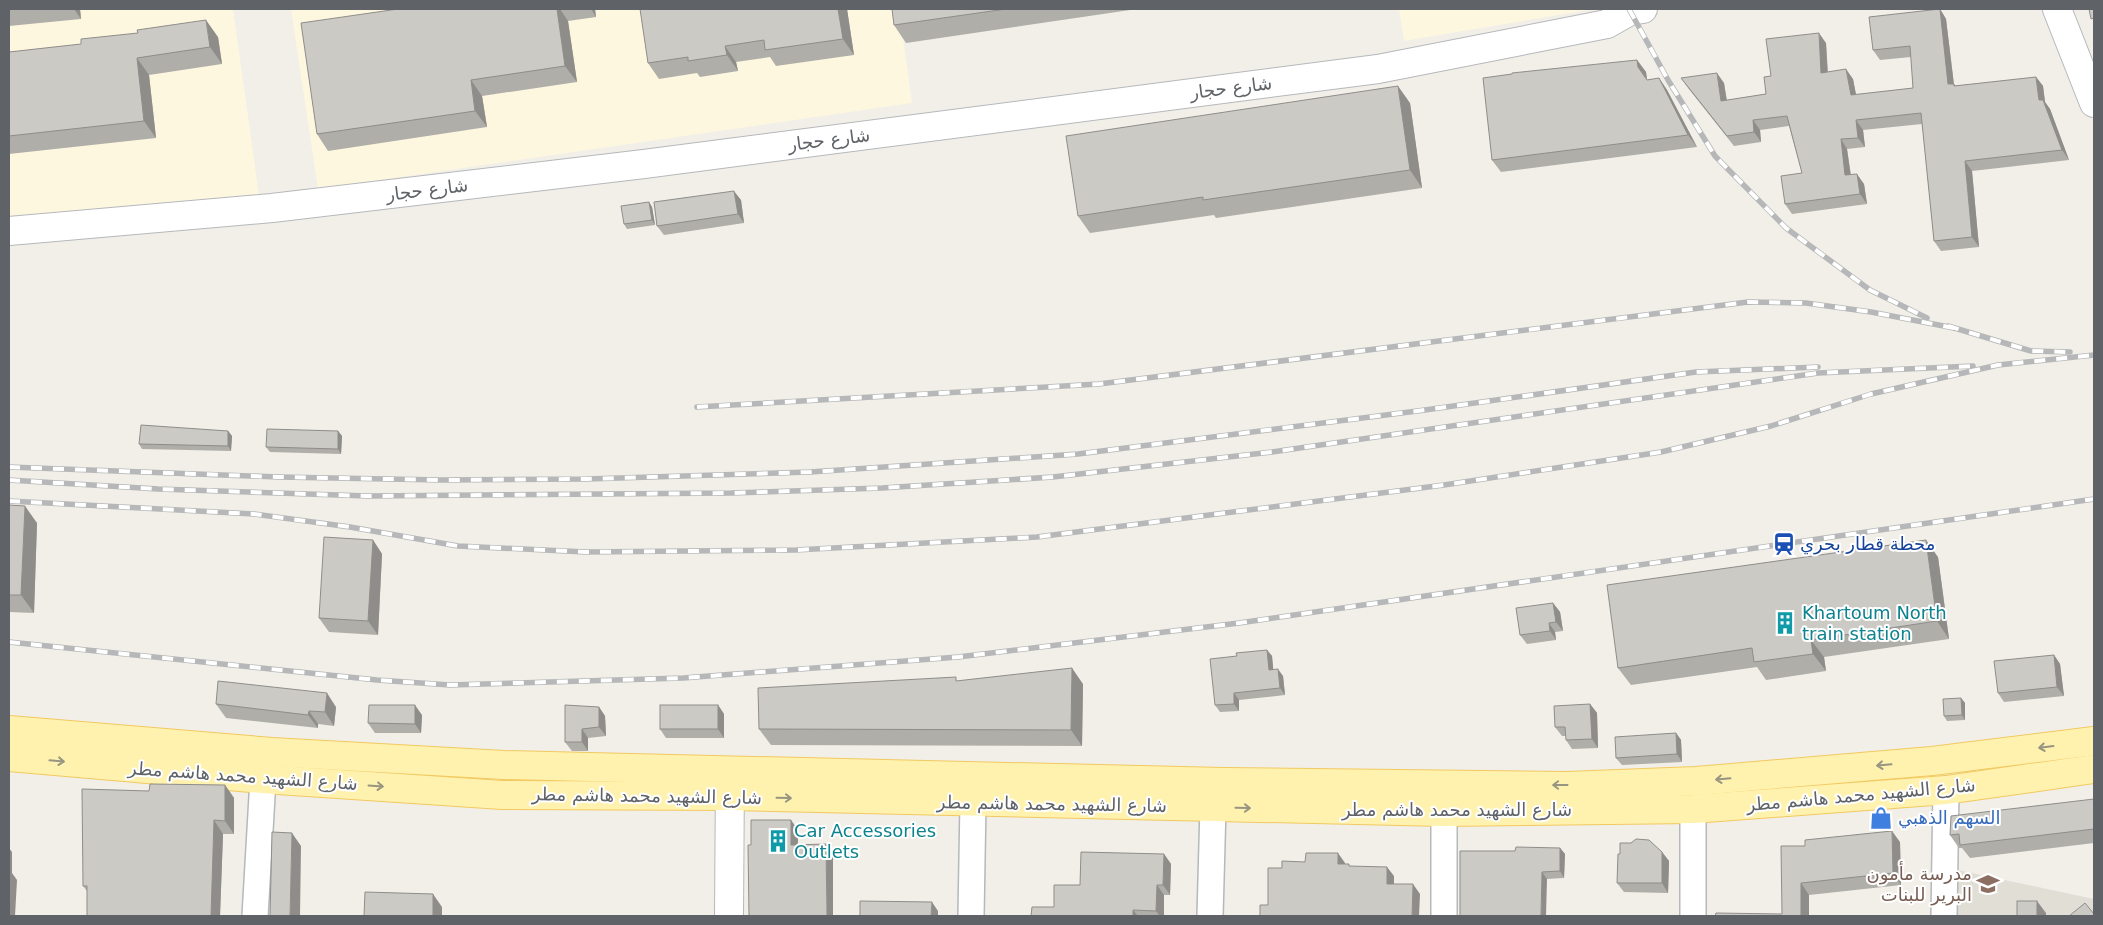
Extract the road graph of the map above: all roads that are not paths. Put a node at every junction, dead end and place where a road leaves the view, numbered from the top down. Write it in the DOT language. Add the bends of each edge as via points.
graph roads {
  1 [pos="1642,9"];
  2 [pos="2057,9"];
  3 [pos="2094,103"];
  4 [pos="9,232"];
  5 [pos="9,730"];
  6 [pos="2094,741"];
  7 [pos="9,757"];
  8 [pos="731,769"];
  9 [pos="2094,769"];
  10 [pos="262,779"];
  11 [pos="1946,790"];
  12 [pos="730,796"];
  13 [pos="973,802"];
  14 [pos="1213,807"];
  15 [pos="1693,809"];
  16 [pos="1444,812"];
  17 [pos="255,916"];
  18 [pos="729,916"];
  19 [pos="971,916"];
  20 [pos="1210,916"];
  21 [pos="1444,916"];
  22 [pos="1693,916"];
  23 [pos="1944,916"];
  1 -- 4 [label="street, شارع حجار" via="1630,11 1607,24 1378,69 634,165 272,208"];
  2 -- 3 [label="street"];
  5 -- 8 [label="main road, شارع الشهيد محمد هاشم مطر" via="272,752 504,766"];
  6 -- 8 [label="main road, شارع الشهيد محمد هاشم مطر, one-way" via="1932,761 1716,780 1567,786 1223,782"];
  7 -- 10 [label="main road, شارع الشهيد محمد هاشم مطر, one-way"];
  8 -- 12 [label="street"];
  9 -- 11 [label="main road, شارع الشهيد محمد هاشم مطر"];
  10 -- 12 [label="main road, شارع الشهيد محمد هاشم مطر, one-way" via="502,794"];
  10 -- 17 [label="street"];
  11 -- 15 [label="main road, شارع الشهيد محمد هاشم مطر"];
  11 -- 23 [label="street"];
  12 -- 13 [label="main road, شارع الشهيد محمد هاشم مطر, one-way"];
  12 -- 18 [label="street"];
  13 -- 14 [label="main road, شارع الشهيد محمد هاشم مطر"];
  13 -- 19 [label="street"];
  14 -- 16 [label="main road, شارع الشهيد محمد هاشم مطر, one-way"];
  14 -- 20 [label="street"];
  15 -- 16 [label="main road, شارع الشهيد محمد هاشم مطر"];
  15 -- 22 [label="street"];
  16 -- 21 [label="street"];
}
